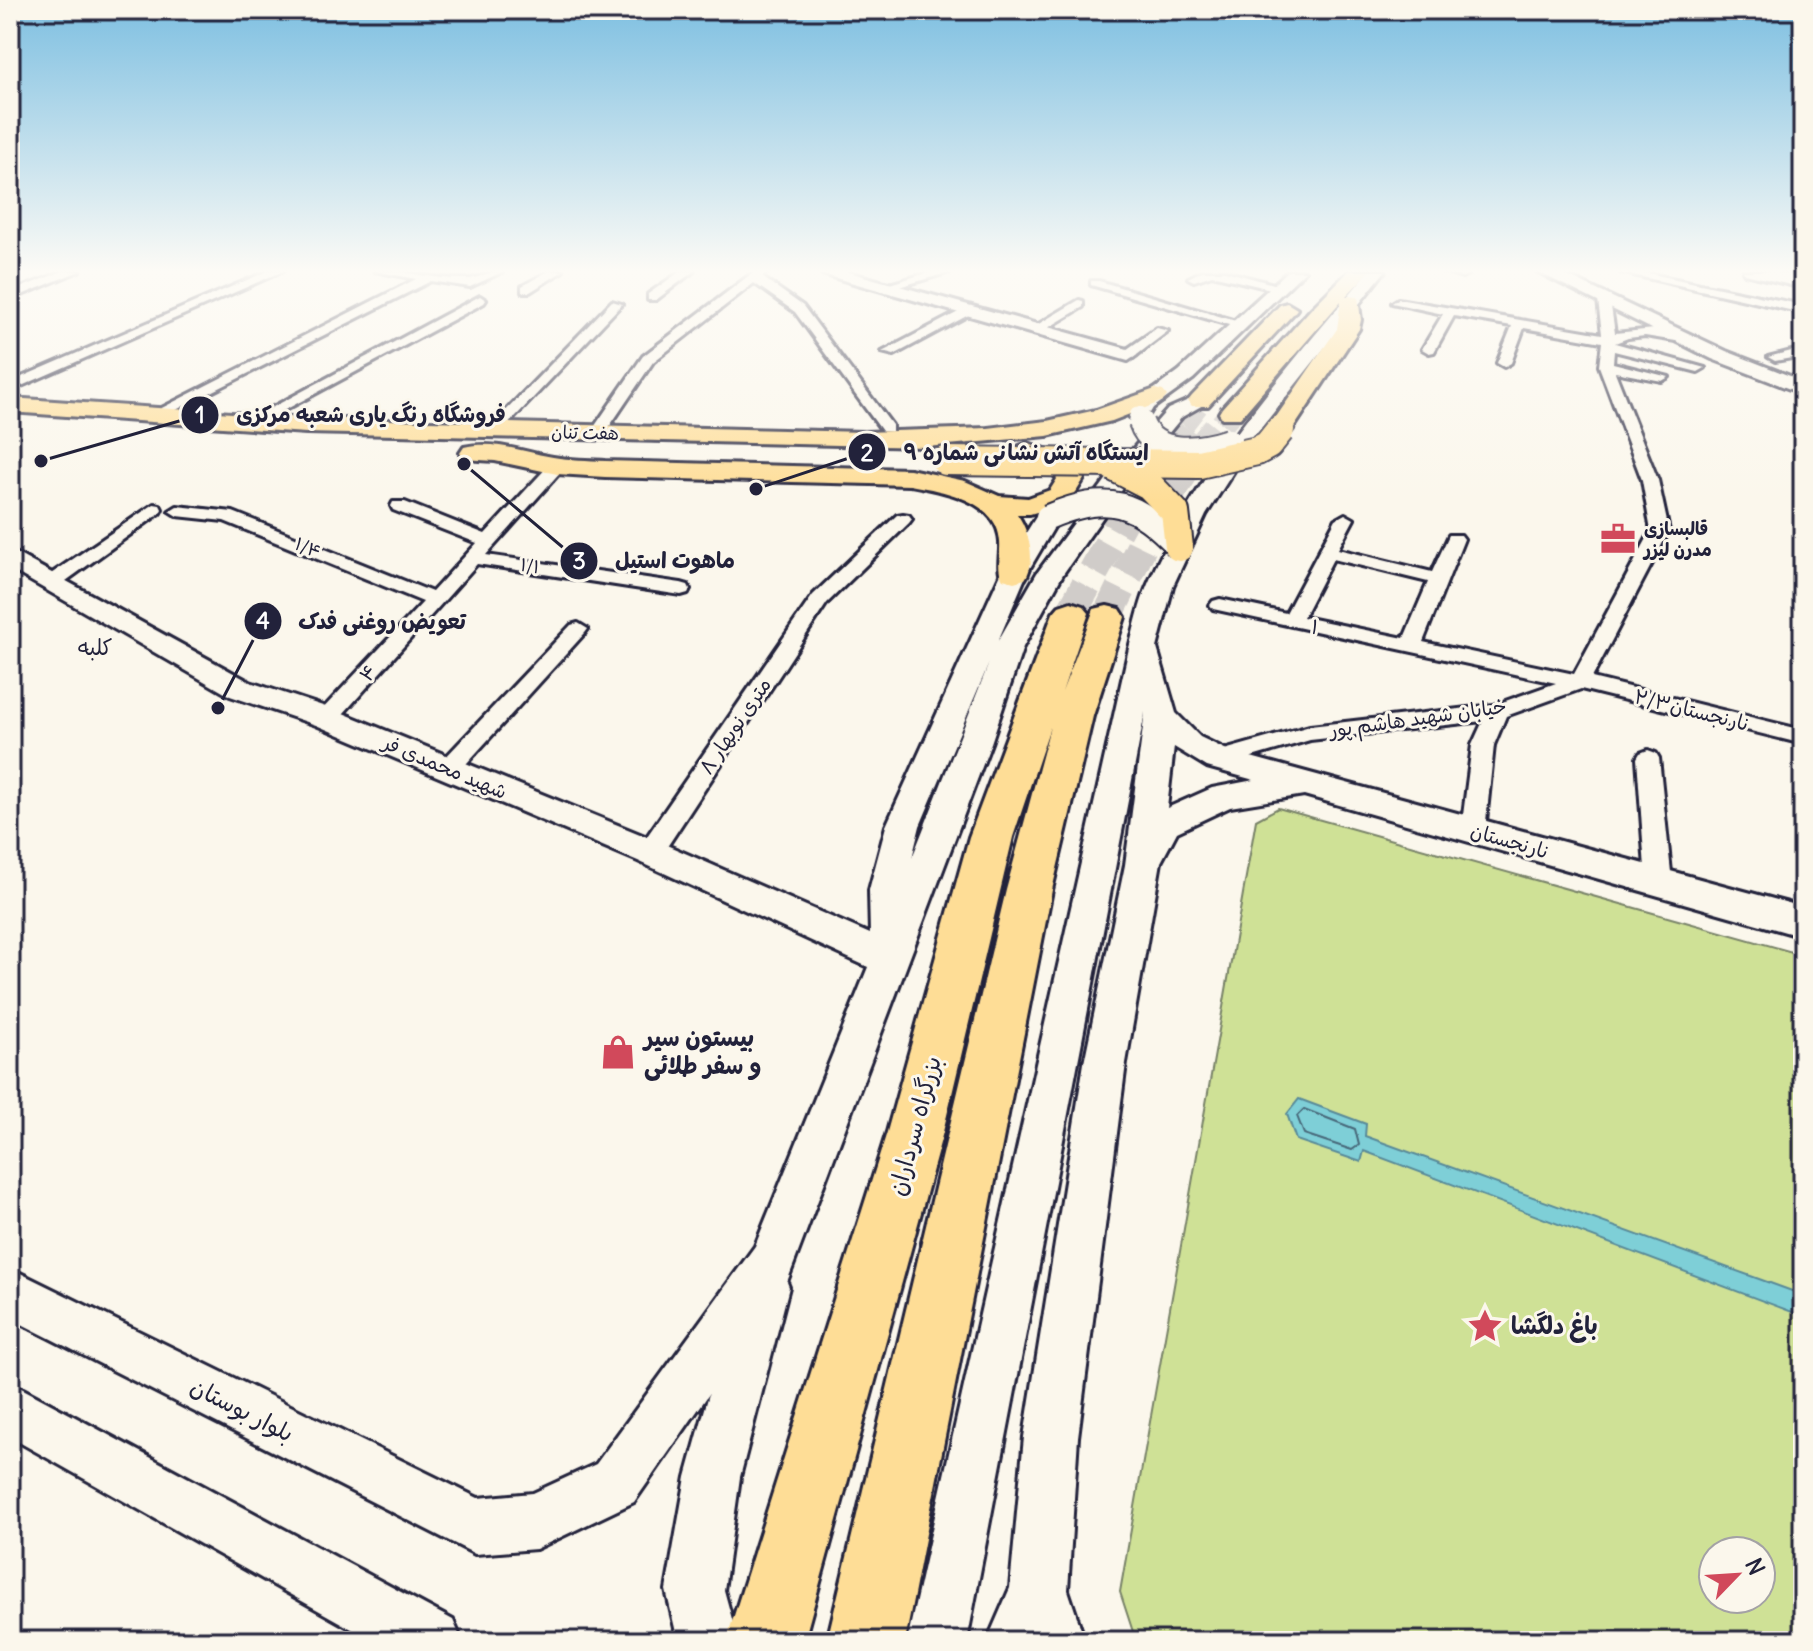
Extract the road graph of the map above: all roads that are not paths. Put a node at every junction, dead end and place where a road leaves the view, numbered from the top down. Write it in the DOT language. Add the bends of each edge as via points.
graph roads {
  1 [pos="100,348"];
  2 [pos="288,348"];
  3 [pos="390,348"];
  4 [pos="577,348"];
  5 [pos="662,348"];
  6 [pos="828,348"];
  7 [pos="897,348"];
  8 [pos="1103,348"];
  9 [pos="1138,348"];
  10 [pos="1215,348"];
  11 [pos="1250,348"];
  12 [pos="1288,348"];
  13 [pos="1314,348"];
  14 [pos="1335,348"];
  15 [pos="1510,348"];
  16 [pos="1607,348"];
  17 [pos="1629,348"];
  18 [pos="1706,348"];
  19 [pos="1738,348"];
  20 [pos="889,352"];
  21 [pos="1803,352"];
  22 [pos="1128,355"];
  23 [pos="1775,357"];
  24 [pos="1504,363"];
  25 [pos="1606,366"];
  26 [pos="1698,368"];
  27 [pos="1803,374"];
  28 [pos="1662,377"];
  29 [pos="10,387"];
  30 [pos="1803,388"];
  31 [pos="1200,401"];
  32 [pos="10,405"];
  33 [pos="1147,406"];
  34 [pos="1231,413"];
  35 [pos="153,416"];
  36 [pos="250,423"];
  37 [pos="1253,424"];
  38 [pos="10,428"];
  39 [pos="598,433"];
  40 [pos="891,434"];
  41 [pos="494,442"];
  42 [pos="1028,451"];
  43 [pos="557,466"];
  44 [pos="991,504"];
  45 [pos="399,506"];
  46 [pos="154,509"];
  47 [pos="177,511"];
  48 [pos="903,519"];
  49 [pos="1345,519"];
  50 [pos="1455,539"];
  51 [pos="488,541"];
  52 [pos="1179,547"];
  53 [pos="1327,552"];
  54 [pos="10,558"];
  55 [pos="473,558"];
  56 [pos="1014,573"];
  57 [pos="1438,579"];
  58 [pos="52,582"];
  59 [pos="681,589"];
  60 [pos="435,600"];
  61 [pos="1220,605"];
  62 [pos="1291,621"];
  63 [pos="1107,626"];
  64 [pos="578,629"];
  65 [pos="1411,646"];
  66 [pos="1580,682"];
  67 [pos="1497,712"];
  68 [pos="1162,717"];
  69 [pos="327,718"];
  70 [pos="1803,737"];
  71 [pos="1648,758"];
  72 [pos="1218,759"];
  73 [pos="449,768"];
  74 [pos="1306,784"];
  75 [pos="1473,831"];
  76 [pos="650,852"];
  77 [pos="1143,865"];
  78 [pos="1659,882"];
  79 [pos="1803,922"];
  80 [pos="889,959"];
  81 [pos="772,1263"];
  82 [pos="10,1292"];
  83 [pos="10,1408"];
  84 [pos="702,1616"];
  85 [pos="1037,1624"];
  86 [pos="432,1641"];
  87 [pos="765,1641"];
  88 [pos="866,1641"];
  89 [pos="937,1641"];
  1 -- 29 [label="street"];
  2 -- 35 [label="street"];
  3 -- 36 [label="street"];
  4 -- 41 [label="street"];
  5 -- 39 [label="street" via="648,359"];
  6 -- 40 [label="street"];
  7 -- 20 [label="street"];
  8 -- 22 [label="main road"];
  9 -- 22 [label="street"];
  10 -- 33 [label="main road"];
  11 -- 31 [label="main road"];
  12 -- 34 [label="main road"];
  13 -- 37 [label="main road"];
  14 -- 41 [label="main road, bridge" via="1268,445 1199,464 946,461"];
  15 -- 24 [label="street"];
  16 -- 25 [label="street"];
  17 -- 26 [label="street"];
  18 -- 30 [label="main road"];
  19 -- 27 [label="main road"];
  21 -- 23 [label="street"];
  25 -- 28 [label="street"];
  25 -- 66 [label="street" via="1650,480 1660,531"];
  31 -- 80 [label="main road" via="1175,413 1116,482 1050,573 1009,647"];
  32 -- 35 [label="main road, هفت تنان"];
  33 -- 37 [label="main road, bridge" via="1142,428 1171,447 1198,450 1229,441"];
  33 -- 40 [label="main road, هفت تنان" via="1018,433"];
  35 -- 36 [label="main road, هفت تنان"];
  36 -- 41 [label="main road, هفت تنان"];
  37 -- 52 [label="main road"];
  38 -- 41 [label="main road, هفت تنان" via="202,442"];
  39 -- 40 [label="main road, هفت تنان"];
  39 -- 41 [label="main road, هفت تنان"];
  40 -- 42 [label="main road"];
  41 -- 43 [label="main road, هفت تنان"];
  42 -- 44 [label="main road" via="1058,462 1071,479 1060,496 1030,506"];
  42 -- 52 [label="main road, bridge" via="1099,461 1131,473 1163,496 1175,512"];
  43 -- 44 [label="main road, هفت تنان" via="910,477 954,486"];
  43 -- 51 [label="street, ۴"];
  44 -- 56 [label="main road, هفت تنان" via="1014,534"];
  45 -- 51 [label="street"];
  46 -- 58 [label="street"];
  47 -- 60 [label="street, ۱/۴" via="227,516"];
  48 -- 76 [label="street, ۸ متری نوبهار" via="820,599"];
  49 -- 53 [label="street"];
  50 -- 57 [label="street"];
  51 -- 55 [label="street, ۴"];
  52 -- 56 [label="main road, bridge" via="1141,512 1086,505 1048,517"];
  52 -- 63 [label="main road" via="1160,586"];
  53 -- 57 [label="street"];
  53 -- 62 [label="street"];
  54 -- 58 [label="main road, شهید محمدی فر"];
  55 -- 59 [label="street, ۱/۱"];
  55 -- 60 [label="street, ۴"];
  56 -- 80 [label="main road" via="903,826 887,890"];
  57 -- 65 [label="street"];
  58 -- 69 [label="main road, شهید محمدی فر" via="240,689"];
  60 -- 69 [label="street, ۴"];
  61 -- 62 [label="street, ۱"];
  62 -- 65 [label="street, ۱"];
  63 -- 68 [label="main road"];
  63 -- 87 [label="highway, بزرگراه سرداران" via="991,837 915,1132"];
  63 -- 88 [label="highway" via="1073,716 1029,890"];
  63 -- 89 [label="main road" via="1061,1030"];
  64 -- 73 [label="street"];
  65 -- 66 [label="street, ۱"];
  66 -- 67 [label="street, خیابان شهید هاشم پور"];
  66 -- 70 [label="street, ۲/۳نارنجستان"];
  67 -- 72 [label="street, خیابان شهید هاشم پور" via="1310,733"];
  67 -- 75 [label="street" via="1483,745"];
  68 -- 72 [label="main road, نارنجستان" via="1189,744"];
  68 -- 77 [label="main road"];
  69 -- 73 [label="main road, شهید محمدی فر"];
  71 -- 78 [label="street"];
  72 -- 74 [label="main road, نارنجستان"];
  73 -- 76 [label="main road, شهید محمدی فر"];
  74 -- 75 [label="main road, نارنجستان"];
  74 -- 77 [label="main road" via="1224,796 1165,823"];
  75 -- 78 [label="main road, نارنجستان"];
  76 -- 80 [label="main road, شهید محمدی فر"];
  77 -- 85 [label="main road" via="1105,1063 1051,1437"];
  78 -- 79 [label="main road, نارنجستان"];
  80 -- 81 [label="main road"];
  81 -- 82 [label="main road, بلوار بوستان" via="615,1483 536,1521 475,1526"];
  81 -- 84 [label="main road" via="713,1477"];
  83 -- 86 [label="main road"];
}
